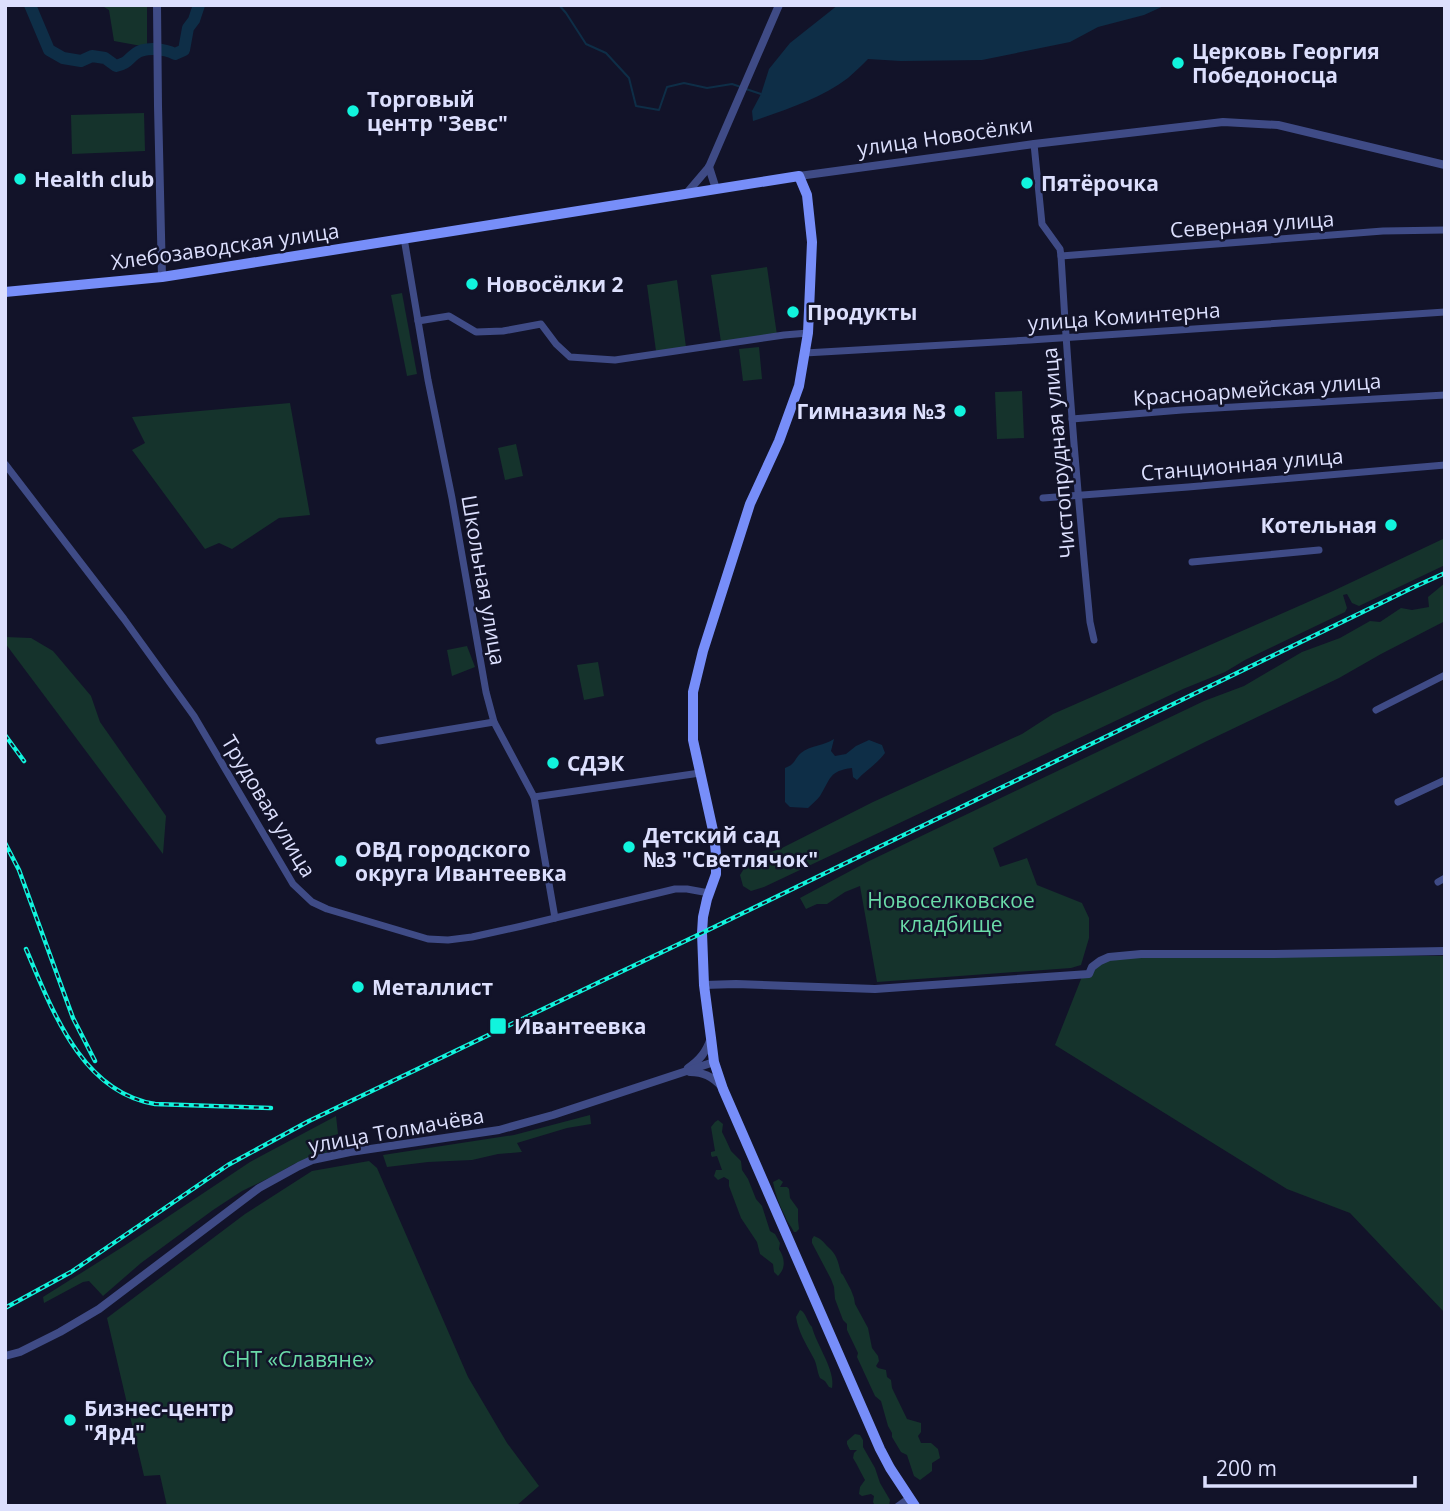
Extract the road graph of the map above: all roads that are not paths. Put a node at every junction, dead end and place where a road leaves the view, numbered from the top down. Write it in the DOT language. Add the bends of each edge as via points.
graph roads {
  1 [pos="157,5"];
  2 [pos="779,5"];
  3 [pos="1034,144"];
  4 [pos="1445,165"];
  5 [pos="709,167"];
  6 [pos="799,176"];
  7 [pos="716,189"];
  8 [pos="686,194"];
  9 [pos="1445,230"];
  10 [pos="449,231"];
  11 [pos="404,238"];
  12 [pos="1061,256"];
  13 [pos="162,276"];
  14 [pos="5,292"];
  15 [pos="1445,312"];
  16 [pos="418,321"];
  17 [pos="808,333"];
  18 [pos="1066,338"];
  19 [pos="805,353"];
  20 [pos="1445,395"];
  21 [pos="1072,419"];
  22 [pos="5,464"];
  23 [pos="1445,465"];
  24 [pos="1078,496"];
  25 [pos="1043,498"];
  26 [pos="1319,550"];
  27 [pos="1192,562"];
  28 [pos="1094,640"];
  29 [pos="1445,676"];
  30 [pos="1376,710"];
  31 [pos="494,722"];
  32 [pos="379,741"];
  33 [pos="700,773"];
  34 [pos="1445,780"];
  35 [pos="534,797"];
  36 [pos="1398,802"];
  37 [pos="709,893"];
  38 [pos="555,918"];
  39 [pos="1445,951"];
  40 [pos="704,985"];
  41 [pos="710,1038"];
  42 [pos="715,1062"];
  43 [pos="683,1072"];
  44 [pos="723,1089"];
  45 [pos="5,1356"];
  46 [pos="912,1502"];
  47 [pos="898,1506"];
  1 -- 13 [label="street"];
  2 -- 5 [label="street"];
  3 -- 4 [label="street, улица Новосёлки" via="1245,122 1279,125"];
  3 -- 6 [label="street, улица Новосёлки"];
  3 -- 12 [label="street, Чистопрудная улица" via="1042,223"];
  5 -- 7 [label="street"];
  5 -- 8 [label="street"];
  6 -- 7 [label="main road, улица Новосёлки"];
  6 -- 17 [label="main road" via="808,202 812,242"];
  7 -- 8 [label="main road, улица Новосёлки"];
  8 -- 10 [label="main road, улица Новосёлки"];
  9 -- 12 [label="street, Северная улица"];
  10 -- 11 [label="main road, Хлебозаводская улица"];
  11 -- 13 [label="main road, Хлебозаводская улица"];
  11 -- 16 [label="street, Школьная улица"];
  12 -- 18 [label="street, Чистопрудная улица"];
  13 -- 14 [label="main road, Хлебозаводская улица"];
  15 -- 18 [label="street, улица Коминтерна"];
  16 -- 17 [label="street" via="449,316 476,332 541,324 570,357 615,360"];
  16 -- 31 [label="street, Школьная улица"];
  17 -- 19 [label="main road"];
  18 -- 19 [label="street, улица Коминтерна"];
  18 -- 21 [label="street, Чистопрудная улица"];
  19 -- 33 [label="main road" via="799,386 750,504 700,662 692,717"];
  20 -- 21 [label="street, Красноармейская улица"];
  21 -- 24 [label="street, Чистопрудная улица"];
  22 -- 38 [label="street, Трудовая улица" via="194,716 293,884 312,902 428,939 472,937"];
  23 -- 24 [label="street, Станционная улица"];
  24 -- 25 [label="street, Станционная улица"];
  24 -- 28 [label="street, Чистопрудная улица"];
  26 -- 27 [label="street"];
  29 -- 30 [label="street"];
  31 -- 32 [label="street"];
  31 -- 35 [label="street, Школьная улица"];
  33 -- 35 [label="street"];
  33 -- 37 [label="main road" via="716,854 716,874"];
  34 -- 36 [label="street"];
  35 -- 38 [label="street, Школьная улица"];
  37 -- 38 [label="street, Трудовая улица" via="675,889"];
  37 -- 40 [label="main road" via="703,917"];
  39 -- 40 [label="street" via="1141,954 1109,957 1089,974 874,989"];
  40 -- 41 [label="main road"];
  41 -- 42 [label="main road"];
  41 -- 43 [label="street" via="705,1053"];
  42 -- 43 [label="street, улица Толмачёва"];
  42 -- 44 [label="main road"];
  43 -- 44 [label="street" via="710,1076"];
  43 -- 45 [label="street, улица Толмачёва" via="499,1130 312,1160 259,1188 99,1309"];
  44 -- 46 [label="main road" via="869,1425"];
  46 -- 47 [label="street"];
}
